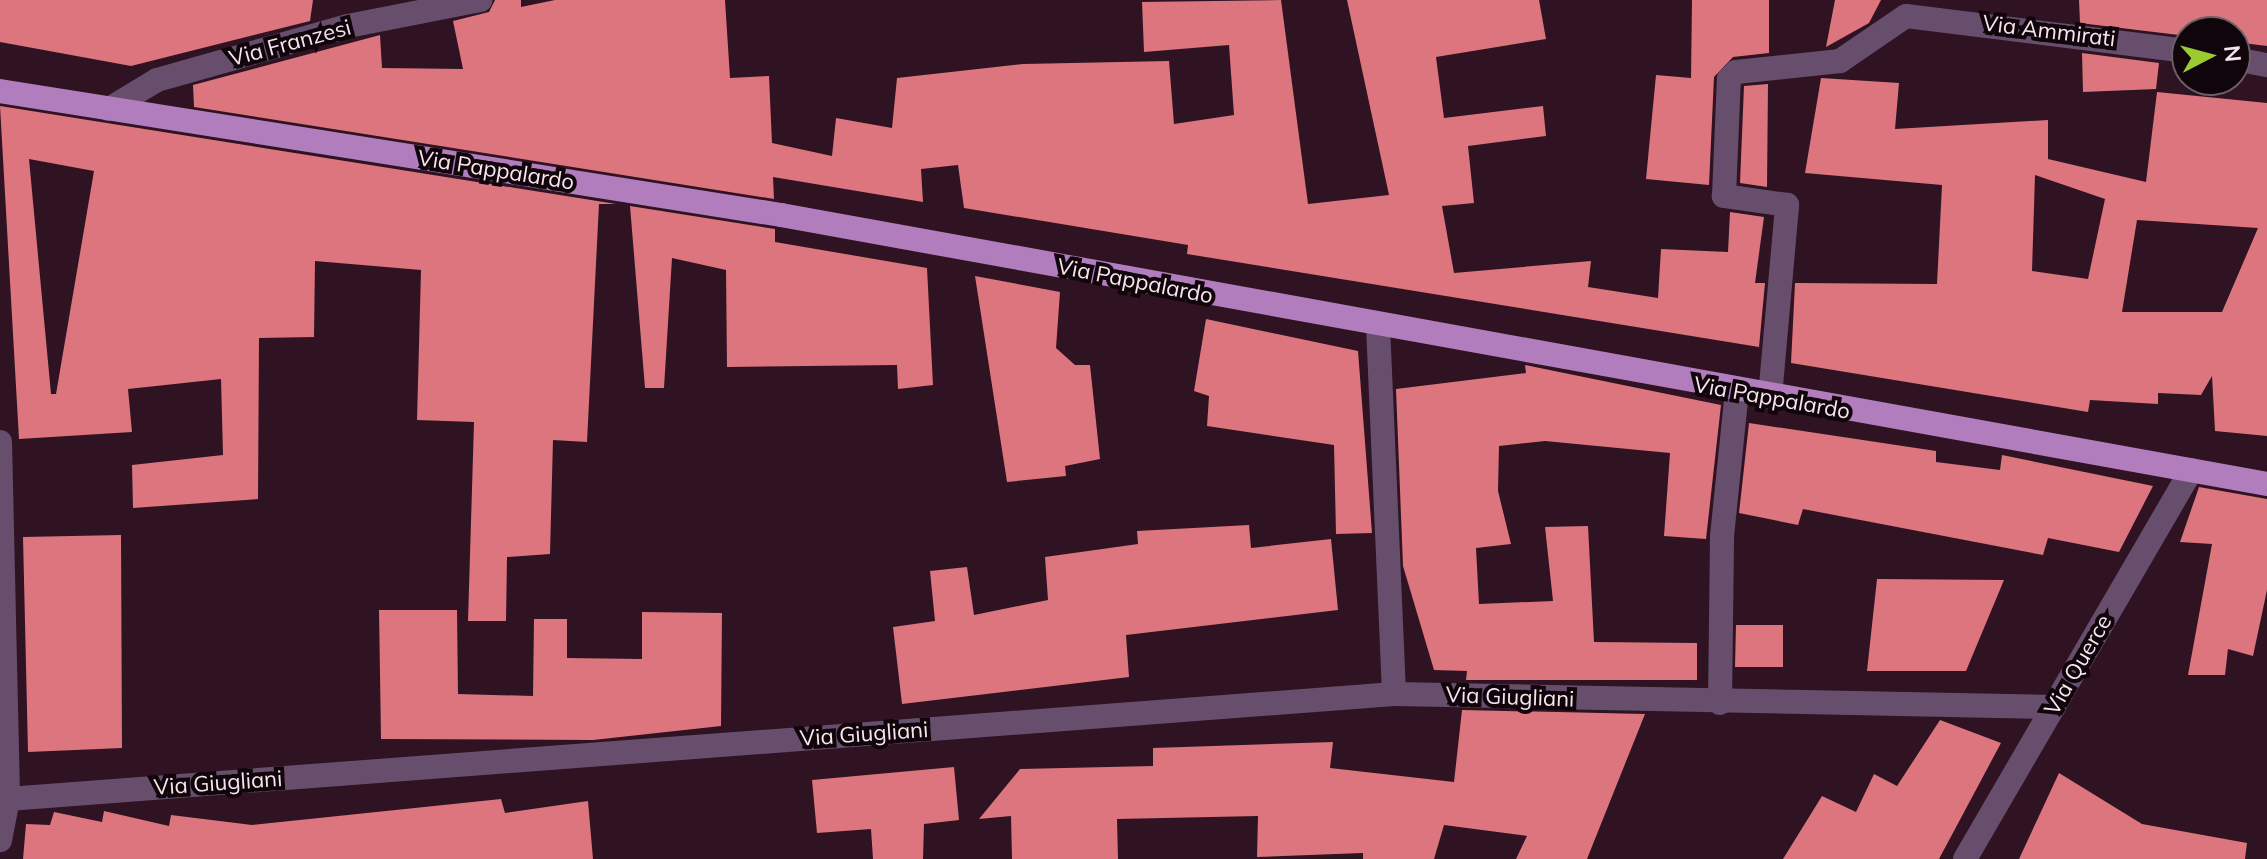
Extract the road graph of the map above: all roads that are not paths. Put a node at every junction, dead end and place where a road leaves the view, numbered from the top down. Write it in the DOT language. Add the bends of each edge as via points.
graph roads {
  1 [pos="480,0"];
  2 [pos="2171,49"];
  3 [pos="0,91"];
  4 [pos="109,109"];
  5 [pos="1378,326"];
  6 [pos="1737,392"];
  7 [pos="1770,397"];
  8 [pos="0,442"];
  9 [pos="2191,470"];
  10 [pos="2267,484"];
  11 [pos="1394,694"];
  12 [pos="1720,703"];
  13 [pos="2054,707"];
  14 [pos="8,799"];
  15 [pos="0,840"];
  16 [pos="1965,859"];
  1 -- 4 [label="street, Via Franzesi" via="348,26 157,80"];
  2 -- 7 [label="street, Via Ammirati" via="1906,16 1840,61 1736,72 1729,79 1724,196 1787,205"];
  3 -- 4 [label="main road, Via Pappalardo"];
  4 -- 5 [label="main road, Via Pappalardo" via="781,215"];
  5 -- 6 [label="main road, Via Pappalardo"];
  5 -- 11 [label="street"];
  6 -- 7 [label="main road, Via Pappalardo"];
  6 -- 12 [label="street" via="1722,536"];
  7 -- 9 [label="main road, Via Pappalardo"];
  8 -- 14 [label="street"];
  9 -- 10 [label="main road, Via Pappalardo"];
  9 -- 13 [label="street, Via Querce"];
  11 -- 12 [label="street, Via Giugliani"];
  11 -- 14 [label="street, Via Giugliani"];
  12 -- 13 [label="street, Via Giugliani"];
  13 -- 16 [label="street, Via Querce"];
  14 -- 15 [label="street"];
}
